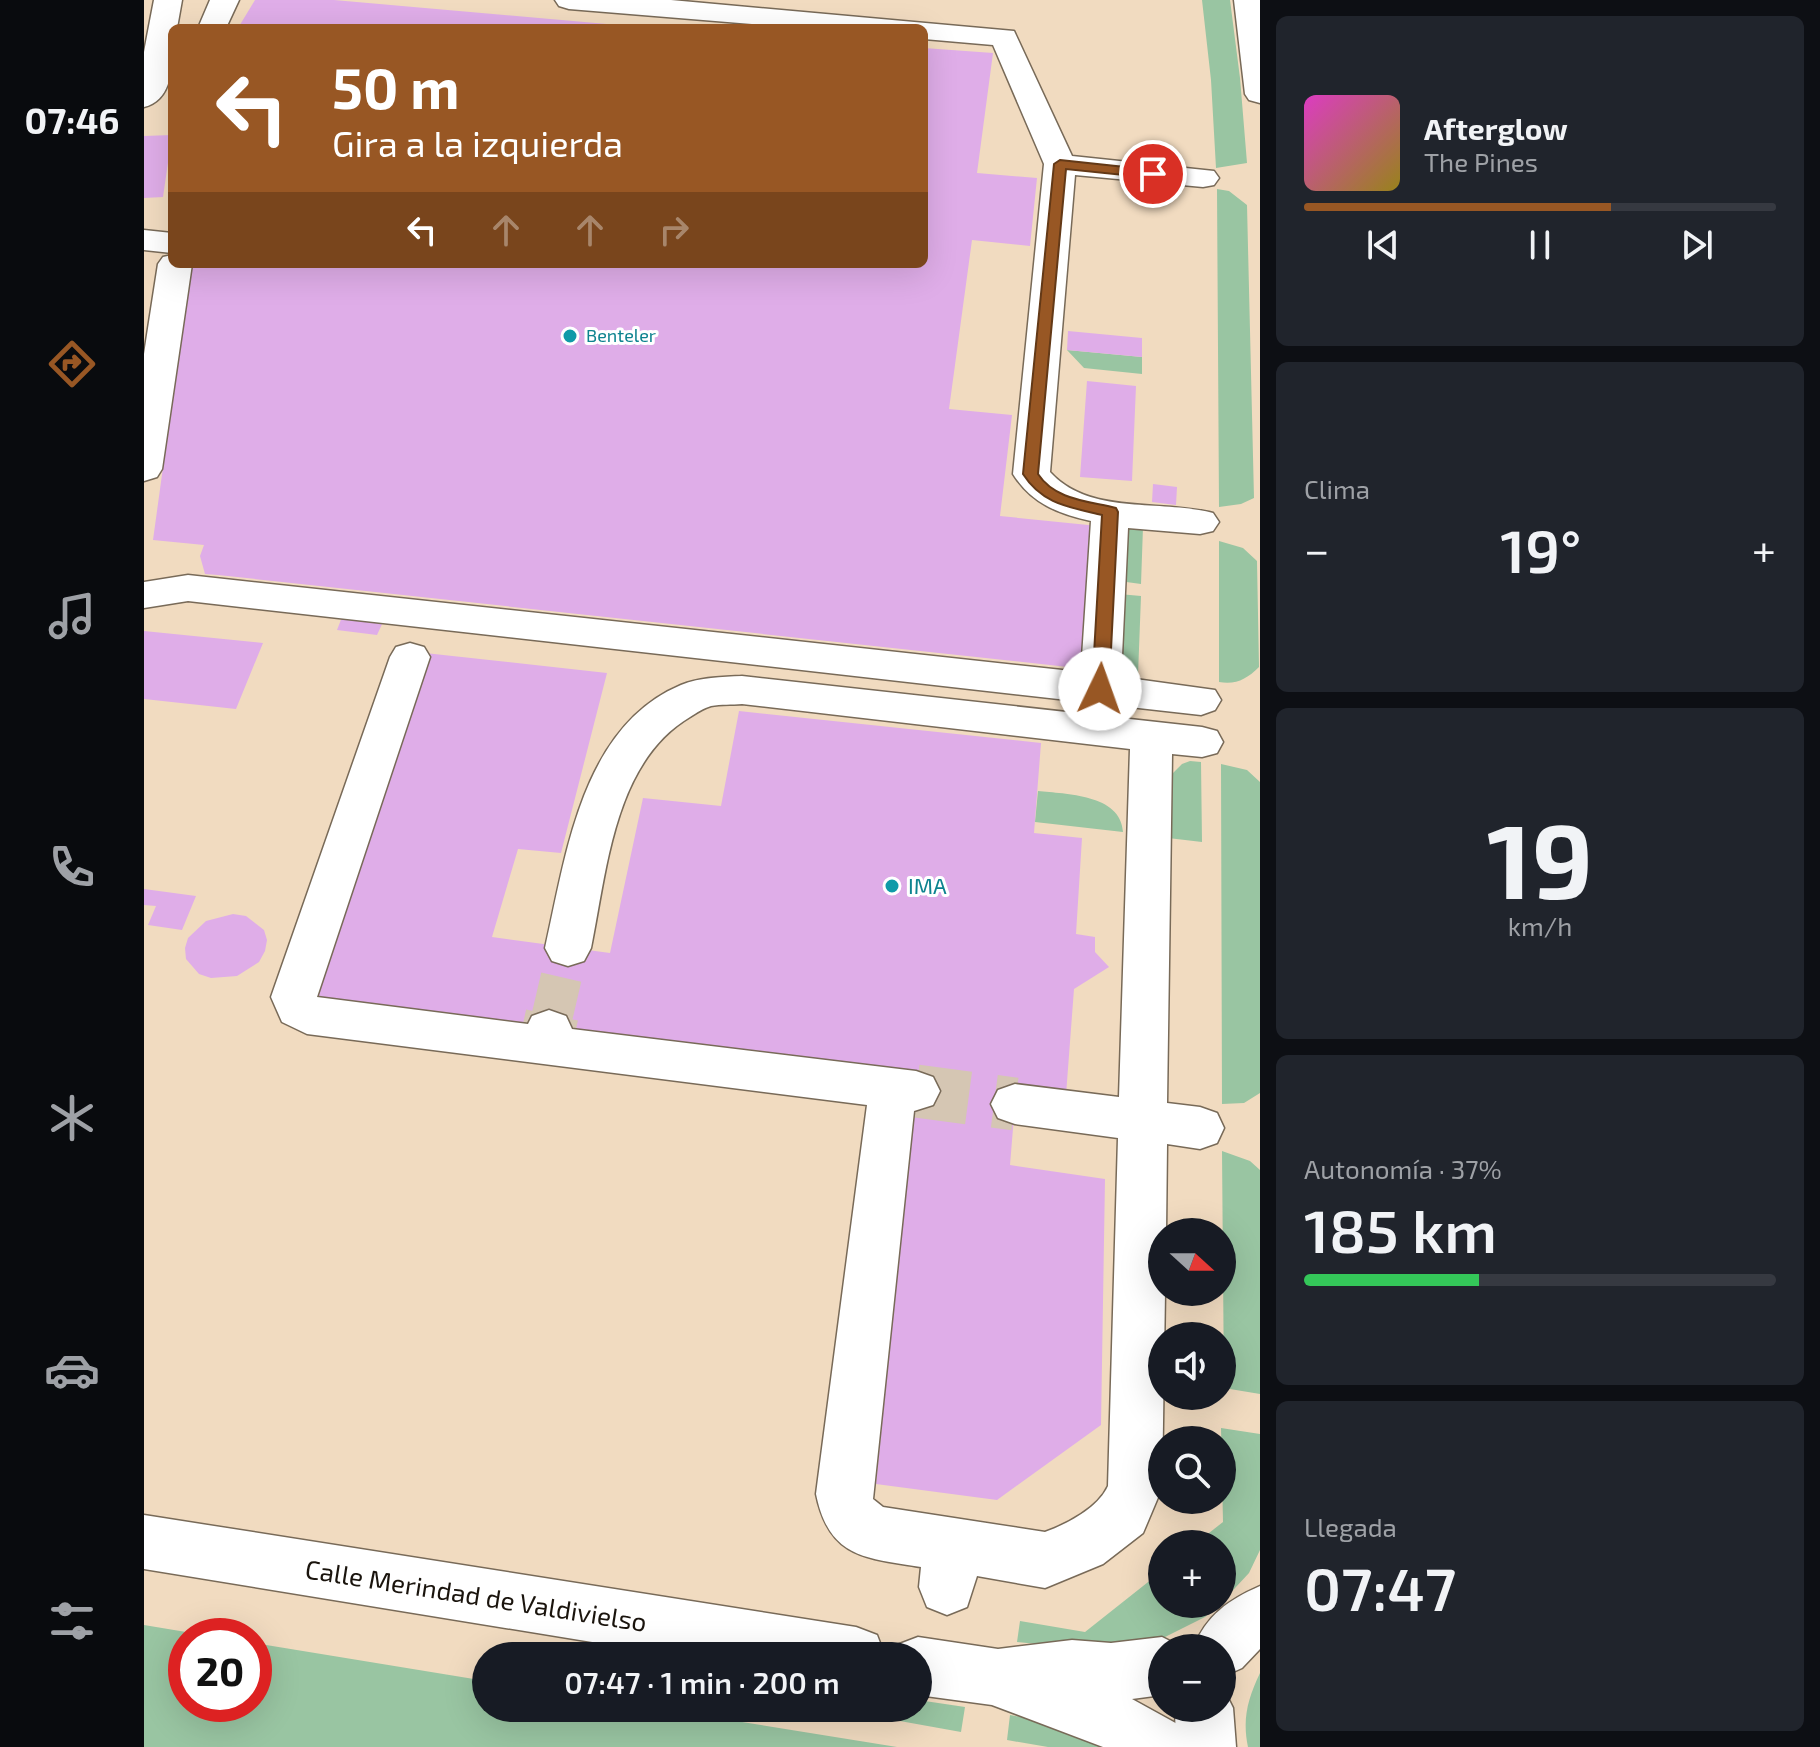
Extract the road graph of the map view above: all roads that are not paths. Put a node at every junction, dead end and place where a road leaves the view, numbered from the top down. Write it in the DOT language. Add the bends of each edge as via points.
graph roads {
  1 [pos="168,0"];
  2 [pos="225,0"];
  3 [pos="569,0"];
  4 [pos="1248,0"];
  5 [pos="213,24"];
  6 [pos="856,24"];
  7 [pos="928,30"];
  8 [pos="1260,94"];
  9 [pos="144,98"];
  10 [pos="1060,164"];
  11 [pos="1203,178"];
  12 [pos="144,240"];
  13 [pos="168,243"];
  14 [pos="174,268"];
  15 [pos="144,469"];
  16 [pos="1110,512"];
  17 [pos="1200,522"];
  18 [pos="144,595"];
  19 [pos="410,657"];
  20 [pos="1100,689"];
  21 [pos="1201,700"];
  22 [pos="1151,736"];
  23 [pos="1202,742"];
  24 [pos="568,948"];
  25 [pos="1015,1104"];
  26 [pos="1140,1120"];
  27 [pos="1200,1128"];
  28 [pos="144,1542"];
  29 [pos="1260,1615"];
  30 [pos="1234,1634"];
  31 [pos="769,1642"];
  32 [pos="932,1668"];
  33 [pos="1148,1668"];
  34 [pos="992,1676"];
  35 [pos="1205,1722"];
  36 [pos="1160,1747"];
  37 [pos="1206,1747"];
  1 -- 9 [label="street" via="152,89"];
  2 -- 5 [label="street"];
  3 -- 6 [label="street"];
  4 -- 8 [label="street"];
  7 -- 10 [label="street" via="1004,37"];
  10 -- 11 [label="street"];
  10 -- 16 [label="street" via="1031,474 1060,500"];
  12 -- 13 [label="street"];
  14 -- 15 [label="street"];
  16 -- 17 [label="street"];
  16 -- 20 [label="street"];
  18 -- 20 [label="street" via="188,588"];
  19 -- 26 [label="street" via="294,997 298,1009 307,1015 548,1037 904,1090 844,1494 848,1514 871,1532 949,1567 1045,1560 1083,1545 1123,1514 1135,1487"];
  20 -- 21 [label="street"];
  22 -- 23 [label="street"];
  22 -- 24 [label="street" via="742,690 695,695 648,724 605,794"];
  22 -- 26 [label="street"];
  25 -- 26 [label="street"];
  26 -- 27 [label="street"];
  28 -- 31 [label="street, Calle Merindad de Valdivielso"];
  29 -- 30 [label="street"];
  32 -- 34 [label="street"];
  33 -- 34 [label="street"];
  34 -- 36 [label="street" via="1119,1723"];
  35 -- 37 [label="street"];
}
